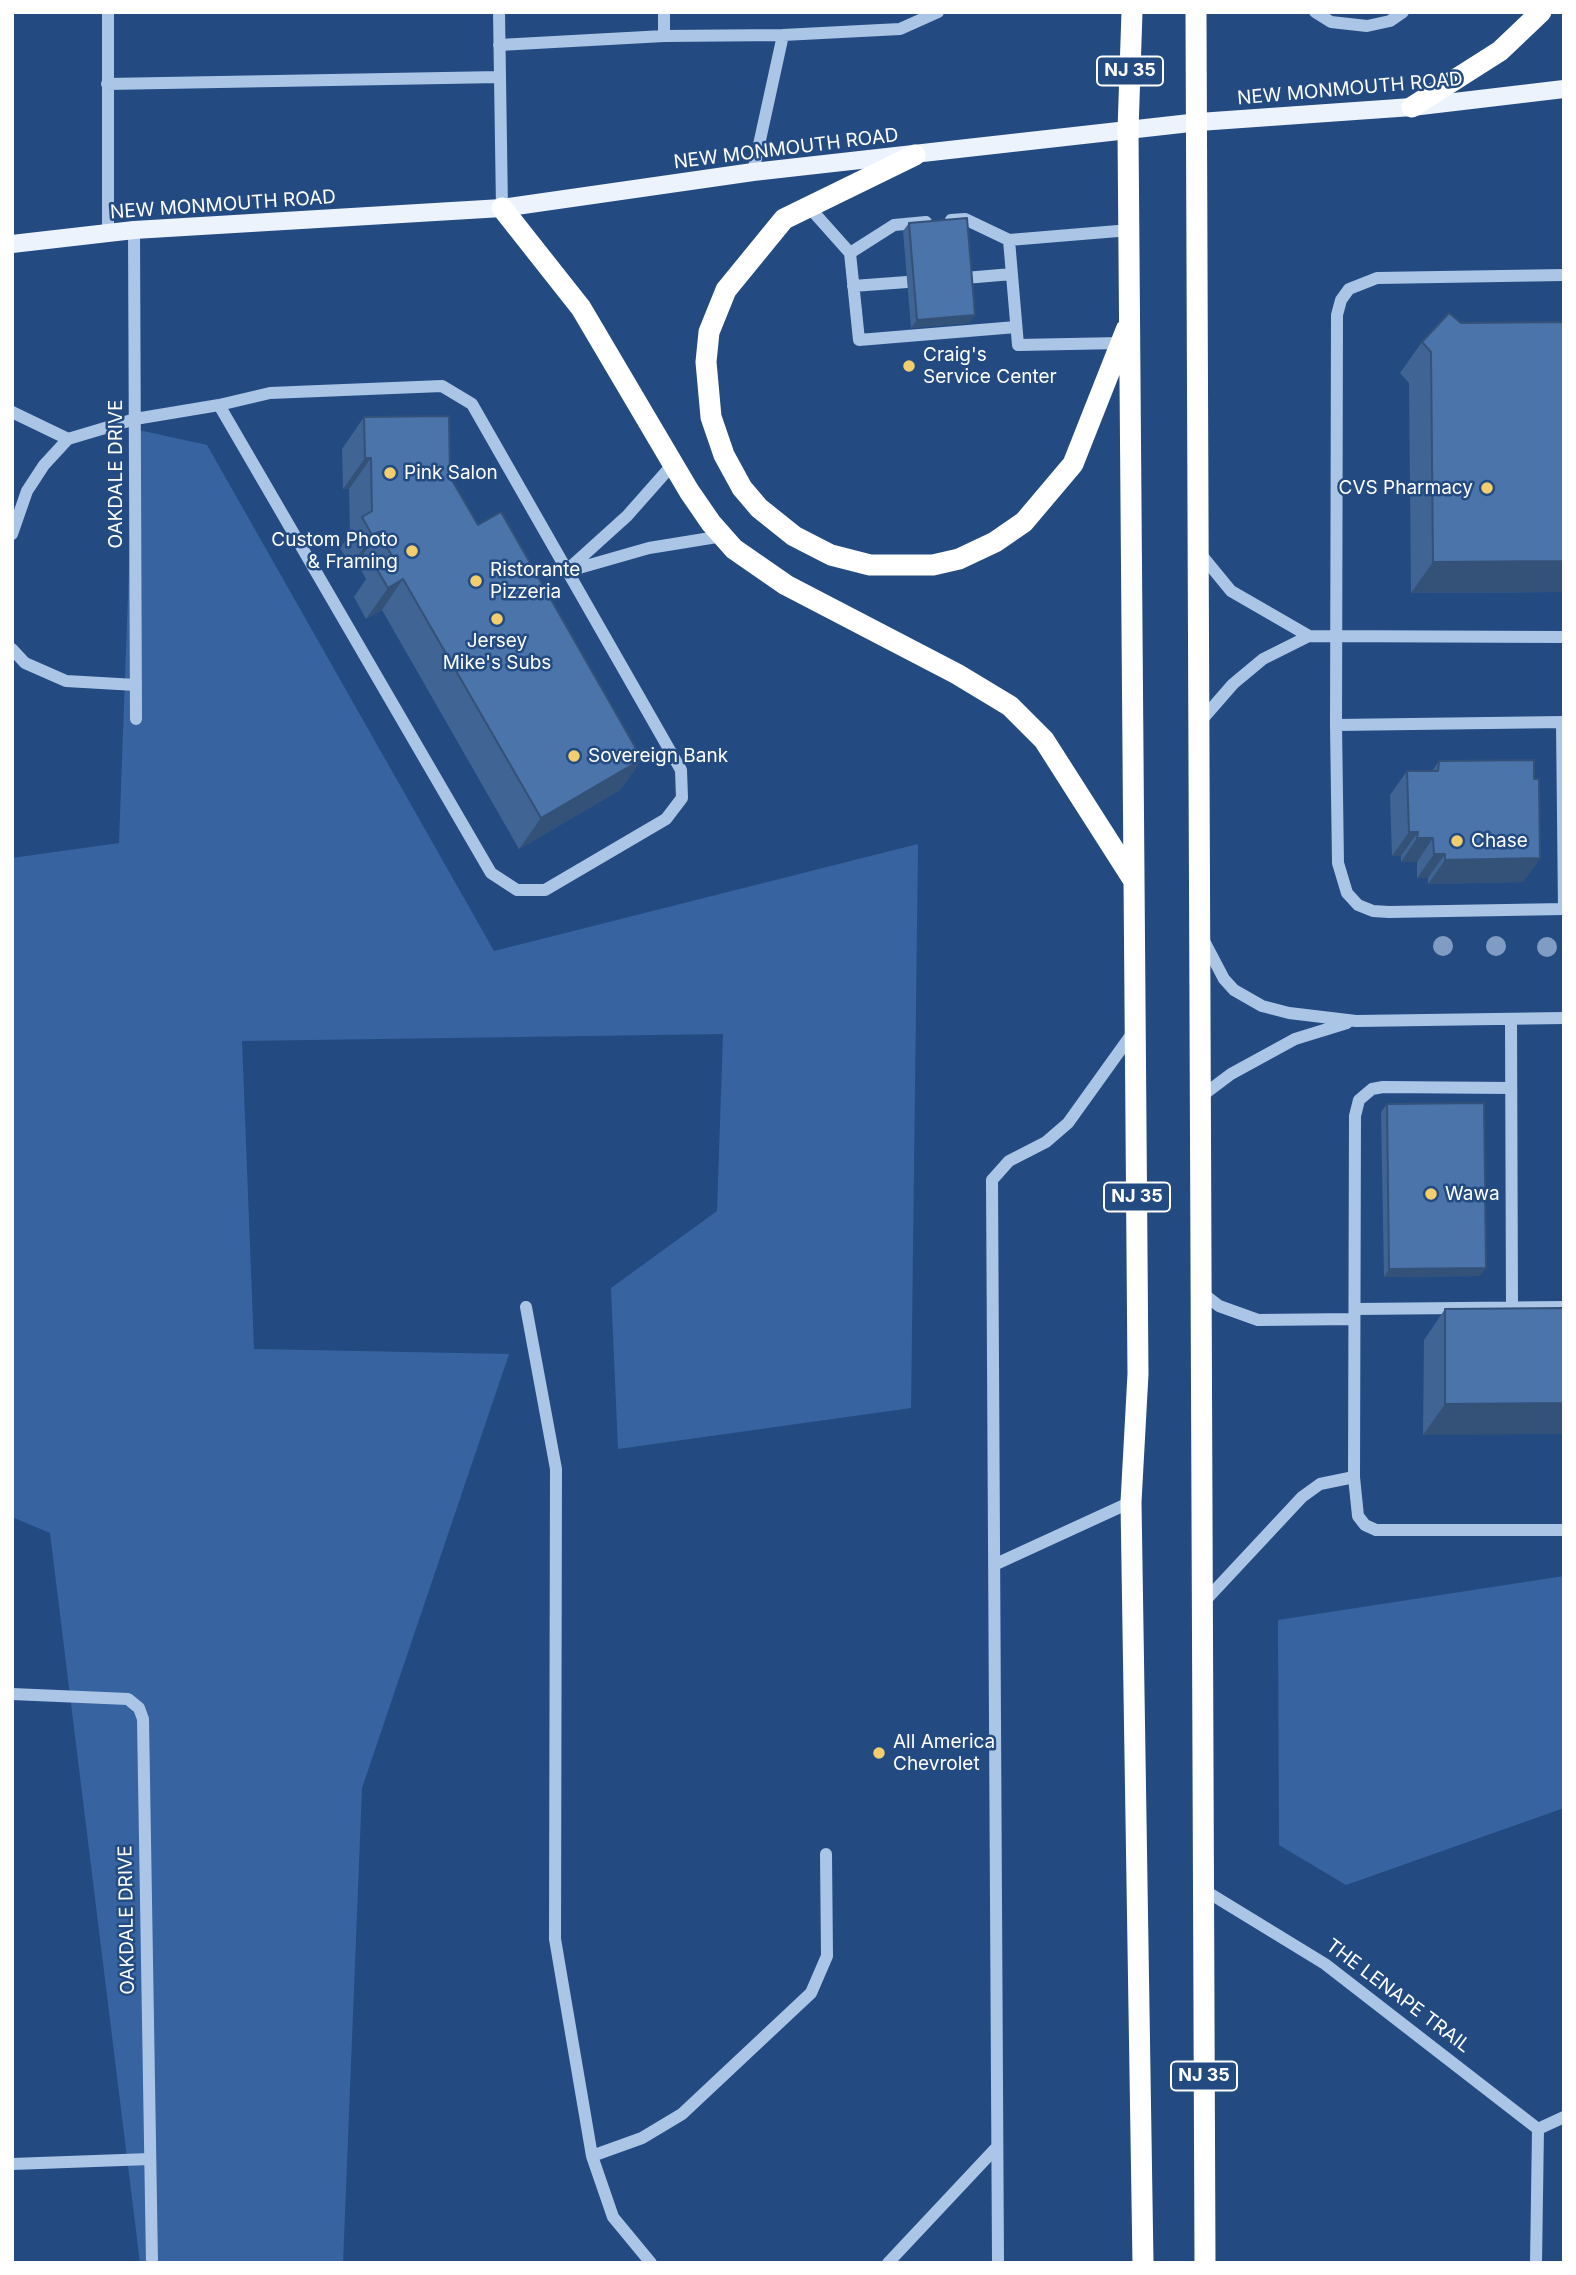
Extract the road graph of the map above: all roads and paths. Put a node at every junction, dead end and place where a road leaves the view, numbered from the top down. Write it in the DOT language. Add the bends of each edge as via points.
graph roads {
  1 [pos="107,12"];
  2 [pos="499,12"];
  3 [pos="664,12"];
  4 [pos="938,12"];
  5 [pos="1132,12"];
  6 [pos="1196,12"];
  7 [pos="1315,12"];
  8 [pos="1403,12"];
  9 [pos="1541,12"];
  10 [pos="783,35"];
  11 [pos="664,36"];
  12 [pos="499,45"];
  13 [pos="500,77"];
  14 [pos="107,84"];
  15 [pos="1564,89"];
  16 [pos="1412,107"];
  17 [pos="1199,122"];
  18 [pos="1128,130"];
  19 [pos="915,155"];
  20 [pos="753,172"];
  21 [pos="809,207"];
  22 [pos="502,208"];
  23 [pos="134,230"];
  24 [pos="1129,230"];
  25 [pos="108,233"];
  26 [pos="1010,240"];
  27 [pos="12,244"];
  28 [pos="850,253"];
  29 [pos="1012,274"];
  30 [pos="1564,275"];
  31 [pos="965,278"];
  32 [pos="907,282"];
  33 [pos="853,286"];
  34 [pos="1130,318"];
  35 [pos="1016,327"];
  36 [pos="1121,343"];
  37 [pos="219,405"];
  38 [pos="12,412"];
  39 [pos="135,419"];
  40 [pos="68,439"];
  41 [pos="673,464"];
  42 [pos="12,534"];
  43 [pos="723,536"];
  44 [pos="1197,549"];
  45 [pos="565,572"];
  46 [pos="1564,629"];
  47 [pos="1309,636"];
  48 [pos="1558,637"];
  49 [pos="1336,638"];
  50 [pos="12,649"];
  51 [pos="136,685"];
  52 [pos="136,719"];
  53 [pos="1563,722"];
  54 [pos="1198,724"];
  55 [pos="1336,725"];
  56 [pos="1135,881"];
  57 [pos="1564,909"];
  58 [pos="1198,919"];
  59 [pos="1564,1018"];
  60 [pos="1511,1019"];
  61 [pos="1356,1021"];
  62 [pos="1136,1028"];
  63 [pos="1511,1088"];
  64 [pos="1199,1098"];
  65 [pos="1201,1292"];
  66 [pos="526,1307"];
  67 [pos="1512,1307"];
  68 [pos="1564,1307"];
  69 [pos="1354,1314"];
  70 [pos="1354,1476"];
  71 [pos="1131,1502"];
  72 [pos="1564,1530"];
  73 [pos="996,1564"];
  74 [pos="1203,1603"];
  75 [pos="12,1694"];
  76 [pos="826,1854"];
  77 [pos="1204,1890"];
  78 [pos="1564,2117"];
  79 [pos="1538,2129"];
  80 [pos="995,2149"];
  81 [pos="592,2155"];
  82 [pos="150,2159"];
  83 [pos="12,2164"];
  84 [pos="897,2256"];
  85 [pos="152,2263"];
  86 [pos="651,2263"];
  87 [pos="888,2263"];
  88 [pos="998,2263"];
  89 [pos="1143,2263"];
  90 [pos="1205,2263"];
  91 [pos="1536,2263"];
  1 -- 14 [label="street"];
  2 -- 12 [label="street"];
  3 -- 11 [label="street"];
  4 -- 10 [label="street" via="900,29"];
  5 -- 18 [label="highway, NJ 35"];
  6 -- 17 [label="highway, NJ 35"];
  7 -- 8 [label="street" via="1331,22 1367,26 1390,21"];
  9 -- 16 [label="highway" via="1500,51"];
  10 -- 11 [label="street"];
  10 -- 20 [label="street"];
  11 -- 12 [label="street"];
  12 -- 13 [label="street"];
  13 -- 14 [label="street"];
  13 -- 22 [label="street"];
  14 -- 25 [label="street"];
  15 -- 16 [label="main road, NEW MONMOUTH ROAD"];
  16 -- 17 [label="main road, NEW MONMOUTH ROAD"];
  17 -- 18 [label="main road, NEW MONMOUTH ROAD"];
  17 -- 44 [label="highway, NJ 35"];
  18 -- 19 [label="main road, NEW MONMOUTH ROAD"];
  18 -- 24 [label="highway, NJ 35"];
  19 -- 20 [label="main road, NEW MONMOUTH ROAD"];
  19 -- 21 [label="highway"];
  20 -- 22 [label="main road, NEW MONMOUTH ROAD"];
  21 -- 28 [label="street"];
  21 -- 36 [label="highway" via="784,219 726,290 709,332 706,362 711,416 742,488 794,536 831,555 870,565 933,565 995,542 1024,522 1073,464"];
  22 -- 23 [label="main road, NEW MONMOUTH ROAD"];
  22 -- 41 [label="highway" via="581,309"];
  23 -- 25 [label="main road, NEW MONMOUTH ROAD"];
  23 -- 39 [label="street, OAKDALE DRIVE"];
  24 -- 26 [label="street"];
  24 -- 34 [label="highway, NJ 35"];
  25 -- 27 [label="main road, NEW MONMOUTH ROAD"];
  26 -- 28 [label="street" via="965,219 894,225"];
  26 -- 29 [label="street"];
  28 -- 33 [label="street"];
  29 -- 31 [label="street"];
  29 -- 35 [label="street"];
  30 -- 49 [label="street" via="1377,278 1349,289 1341,300"];
  32 -- 33 [label="street"];
  33 -- 35 [label="street" via="859,340"];
  34 -- 36 [label="highway"];
  34 -- 56 [label="highway, NJ 35"];
  35 -- 36 [label="street" via="1018,345"];
  37 -- 39 [label="street"];
  37 -- 45 [label="street" via="270,393 442,386 472,404"];
  37 -- 45 [label="street" via="491,873 517,890 545,890 666,819 682,798 681,770"];
  38 -- 40 [label="street"];
  39 -- 40 [label="street"];
  39 -- 51 [label="street, OAKDALE DRIVE"];
  40 -- 42 [label="street" via="27,491"];
  41 -- 43 [label="highway"];
  41 -- 45 [label="street" via="628,516"];
  43 -- 45 [label="street" via="649,548"];
  43 -- 56 [label="highway" via="757,567 786,585 1010,706 1044,740"];
  44 -- 47 [label="street" via="1231,591"];
  44 -- 54 [label="highway, NJ 35"];
  46 -- 48 [label="street"];
  47 -- 49 [label="street"];
  47 -- 54 [label="street" via="1264,659 1233,684"];
  48 -- 49 [label="street"];
  49 -- 55 [label="street"];
  50 -- 51 [label="street" via="25,663 65,681"];
  51 -- 52 [label="street, OAKDALE DRIVE"];
  53 -- 55 [label="street"];
  53 -- 57 [label="street"];
  54 -- 58 [label="highway, NJ 35"];
  55 -- 57 [label="street" via="1338,863 1347,893 1358,905 1389,912"];
  56 -- 62 [label="highway, NJ 35"];
  58 -- 61 [label="street" via="1219,971 1246,999 1289,1013"];
  58 -- 64 [label="highway, NJ 35"];
  59 -- 60 [label="street"];
  60 -- 61 [label="street"];
  60 -- 63 [label="street"];
  61 -- 64 [label="street" via="1295,1039 1231,1074"];
  62 -- 71 [label="highway, NJ 35" via="1138,1374"];
  62 -- 73 [label="street" via="1068,1123 1046,1142 1009,1161 992,1180"];
  63 -- 67 [label="street"];
  63 -- 69 [label="street" via="1383,1087 1359,1100 1355,1116"];
  64 -- 65 [label="highway, NJ 35"];
  65 -- 69 [label="street" via="1219,1306 1258,1320"];
  65 -- 74 [label="highway, NJ 35"];
  66 -- 81 [label="street" via="556,1469 555,1939"];
  67 -- 68 [label="street"];
  67 -- 69 [label="street"];
  69 -- 70 [label="street"];
  70 -- 72 [label="street" via="1358,1516 1377,1530"];
  70 -- 74 [label="street" via="1320,1484 1302,1497"];
  71 -- 73 [label="street"];
  71 -- 89 [label="highway, NJ 35"];
  73 -- 80 [label="street"];
  74 -- 77 [label="highway, NJ 35"];
  75 -- 82 [label="street, OAKDALE DRIVE" via="128,1699 143,1718"];
  76 -- 81 [label="street" via="828,1956 811,1993 682,2114 642,2138"];
  77 -- 79 [label="street, THE LENAPE TRAIL" via="1325,1964"];
  77 -- 90 [label="highway, NJ 35"];
  78 -- 79 [label="street"];
  79 -- 91 [label="street"];
  80 -- 84 [label="street"];
  80 -- 88 [label="street"];
  81 -- 86 [label="street" via="613,2217"];
  82 -- 83 [label="street"];
  82 -- 85 [label="street, OAKDALE DRIVE"];
  84 -- 87 [label="street"];
}
